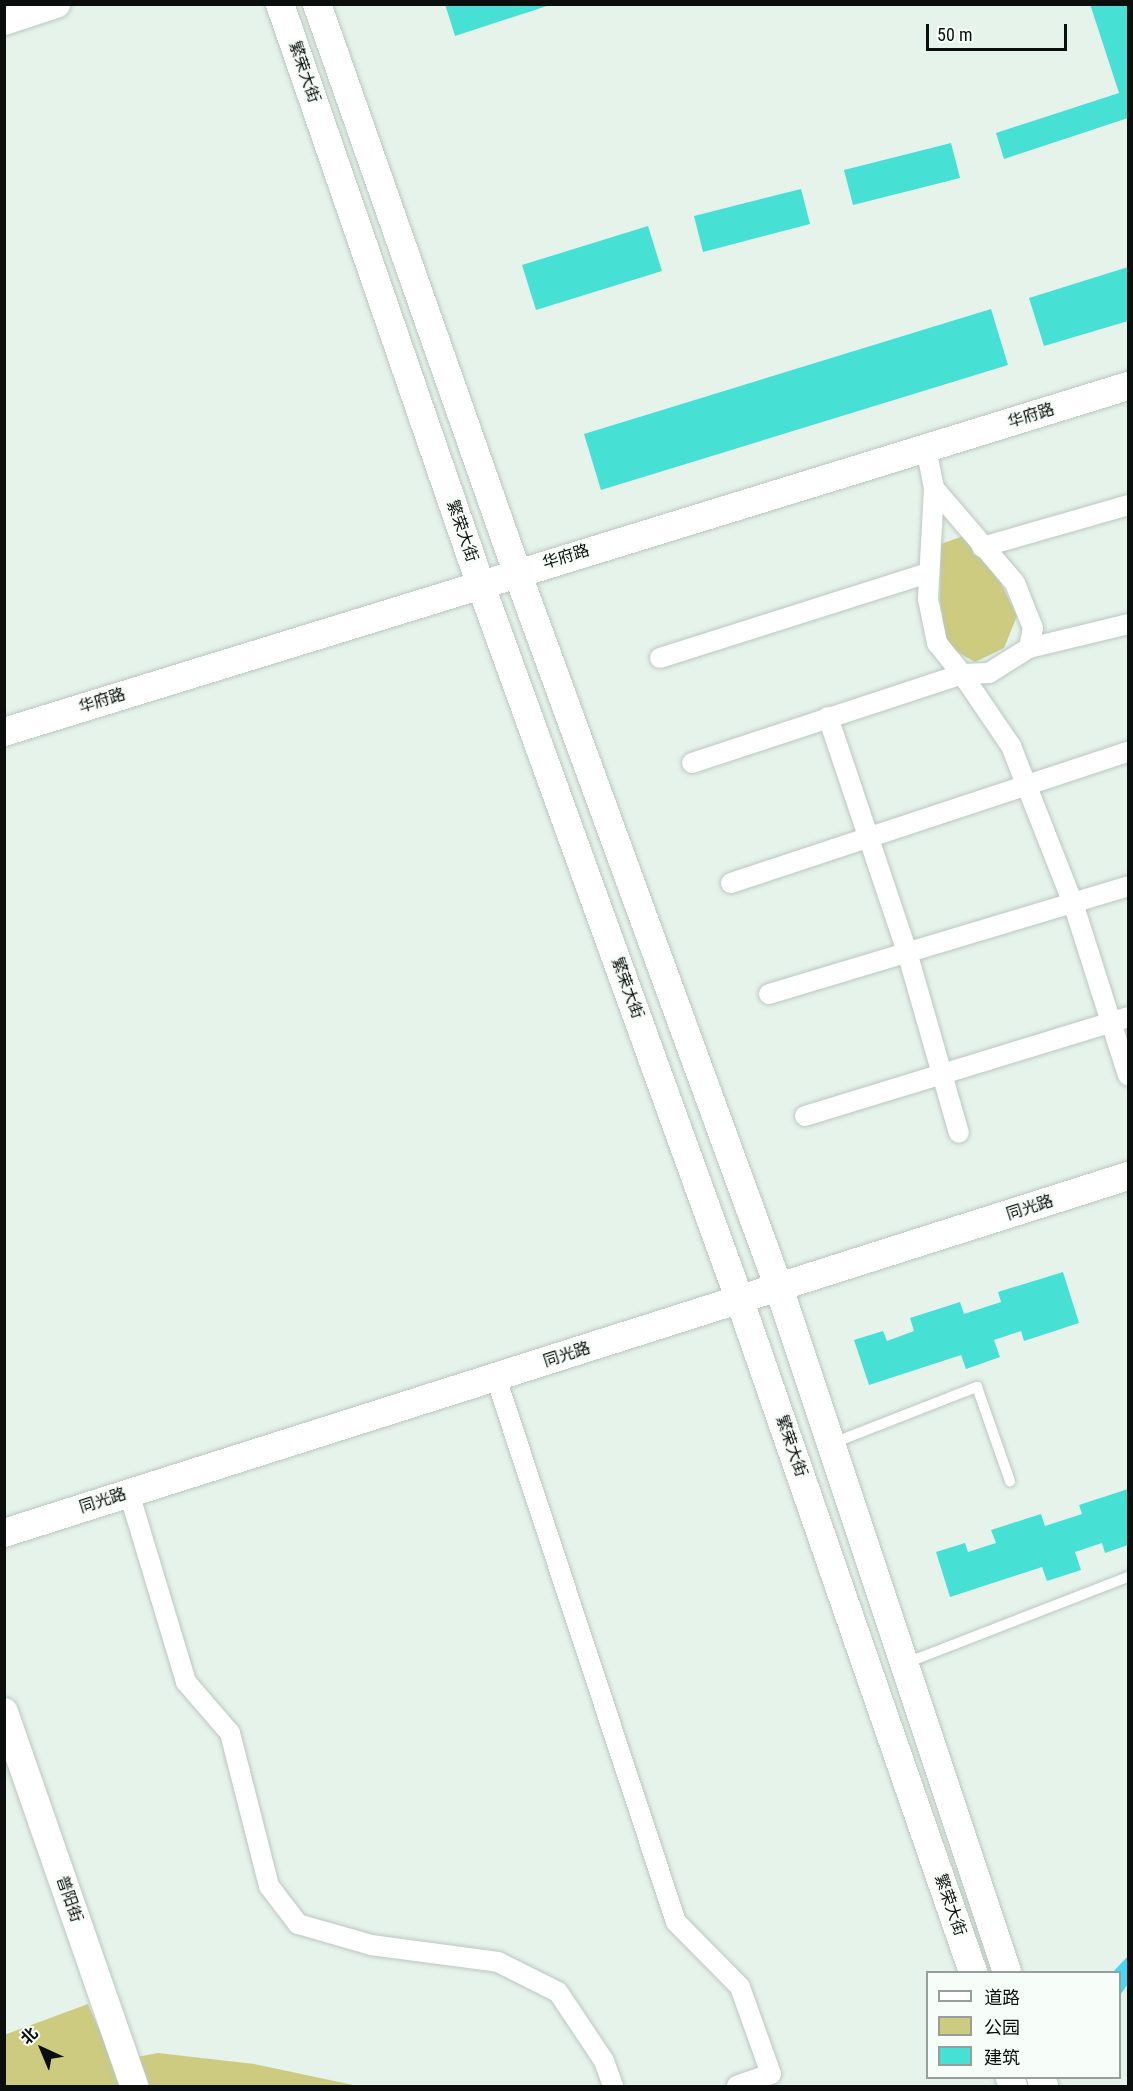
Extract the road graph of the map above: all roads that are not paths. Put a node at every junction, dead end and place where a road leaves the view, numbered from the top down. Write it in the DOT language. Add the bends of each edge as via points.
graph roads {
  1 [pos="56,4"];
  2 [pos="280,4"];
  3 [pos="317,4"];
  4 [pos="4,21"];
  5 [pos="1128,386"];
  6 [pos="926,448"];
  7 [pos="934,488"];
  8 [pos="1128,505"];
  9 [pos="982,547"];
  10 [pos="517,572"];
  11 [pos="928,573"];
  12 [pos="480,583"];
  13 [pos="1128,624"];
  14 [pos="1029,648"];
  15 [pos="660,657"];
  16 [pos="962,674"];
  17 [pos="828,717"];
  18 [pos="4,732"];
  19 [pos="1128,752"];
  20 [pos="693,763"];
  21 [pos="1027,788"];
  22 [pos="871,838"];
  23 [pos="731,883"];
  24 [pos="1128,886"];
  25 [pos="1073,903"];
  26 [pos="907,952"];
  27 [pos="769,994"];
  28 [pos="1121,1019"];
  29 [pos="941,1074"];
  30 [pos="1128,1075"];
  31 [pos="805,1116"];
  32 [pos="959,1133"];
  33 [pos="1128,1176"];
  34 [pos="779,1288"];
  35 [pos="740,1300"];
  36 [pos="496,1378"];
  37 [pos="832,1443"];
  38 [pos="1010,1481"];
  39 [pos="129,1493"];
  40 [pos="4,1533"];
  41 [pos="1128,1577"];
  42 [pos="906,1663"];
  43 [pos="4,1712"];
  44 [pos="973,1971"];
  45 [pos="1007,1971"];
  46 [pos="134,2086"];
  47 [pos="613,2086"];
  48 [pos="737,2086"];
  1 -- 4 [label="main road"];
  2 -- 12 [label="main road, 繁荣大街"];
  3 -- 10 [label="main road, 繁荣大街"];
  5 -- 6 [label="main road, 华府路"];
  6 -- 7 [label="street"];
  6 -- 10 [label="main road, 华府路"];
  7 -- 9 [label="street"];
  7 -- 11 [label="street" via="934,544"];
  8 -- 9 [label="street"];
  9 -- 14 [label="street" via="1015,583 1033,628"];
  10 -- 12 [label="main road, 华府路"];
  10 -- 34 [label="main road, 繁荣大街"];
  11 -- 15 [label="street"];
  11 -- 16 [label="street" via="927,599 937,643"];
  12 -- 18 [label="main road, 华府路"];
  12 -- 35 [label="main road, 繁荣大街"];
  13 -- 14 [label="street"];
  14 -- 16 [label="street" via="990,673"];
  16 -- 17 [label="street"];
  16 -- 21 [label="street" via="1011,746"];
  17 -- 20 [label="street"];
  17 -- 22 [label="street"];
  19 -- 21 [label="street"];
  21 -- 22 [label="street"];
  21 -- 25 [label="street"];
  22 -- 23 [label="street"];
  22 -- 26 [label="street"];
  24 -- 25 [label="street"];
  25 -- 26 [label="street"];
  25 -- 28 [label="street"];
  26 -- 27 [label="street"];
  26 -- 29 [label="street"];
  28 -- 29 [label="street"];
  28 -- 30 [label="street"];
  29 -- 31 [label="street"];
  29 -- 32 [label="street"];
  33 -- 34 [label="main road, 同光路"];
  34 -- 35 [label="main road, 同光路"];
  34 -- 37 [label="main road, 繁荣大街"];
  35 -- 36 [label="main road, 同光路"];
  35 -- 44 [label="main road, 繁荣大街"];
  36 -- 39 [label="main road, 同光路"];
  36 -- 48 [label="street" via="676,1922 740,1987 771,2074"];
  37 -- 38 [label="lane" via="977,1387"];
  37 -- 42 [label="main road, 繁荣大街"];
  39 -- 40 [label="main road, 同光路"];
  39 -- 47 [label="street" via="186,1682 230,1733 268,1886 298,1924 371,1945 498,1962 558,1992 604,2061"];
  41 -- 42 [label="lane"];
  42 -- 45 [label="main road, 繁荣大街"];
  43 -- 46 [label="main road, 普阳街"];
}
